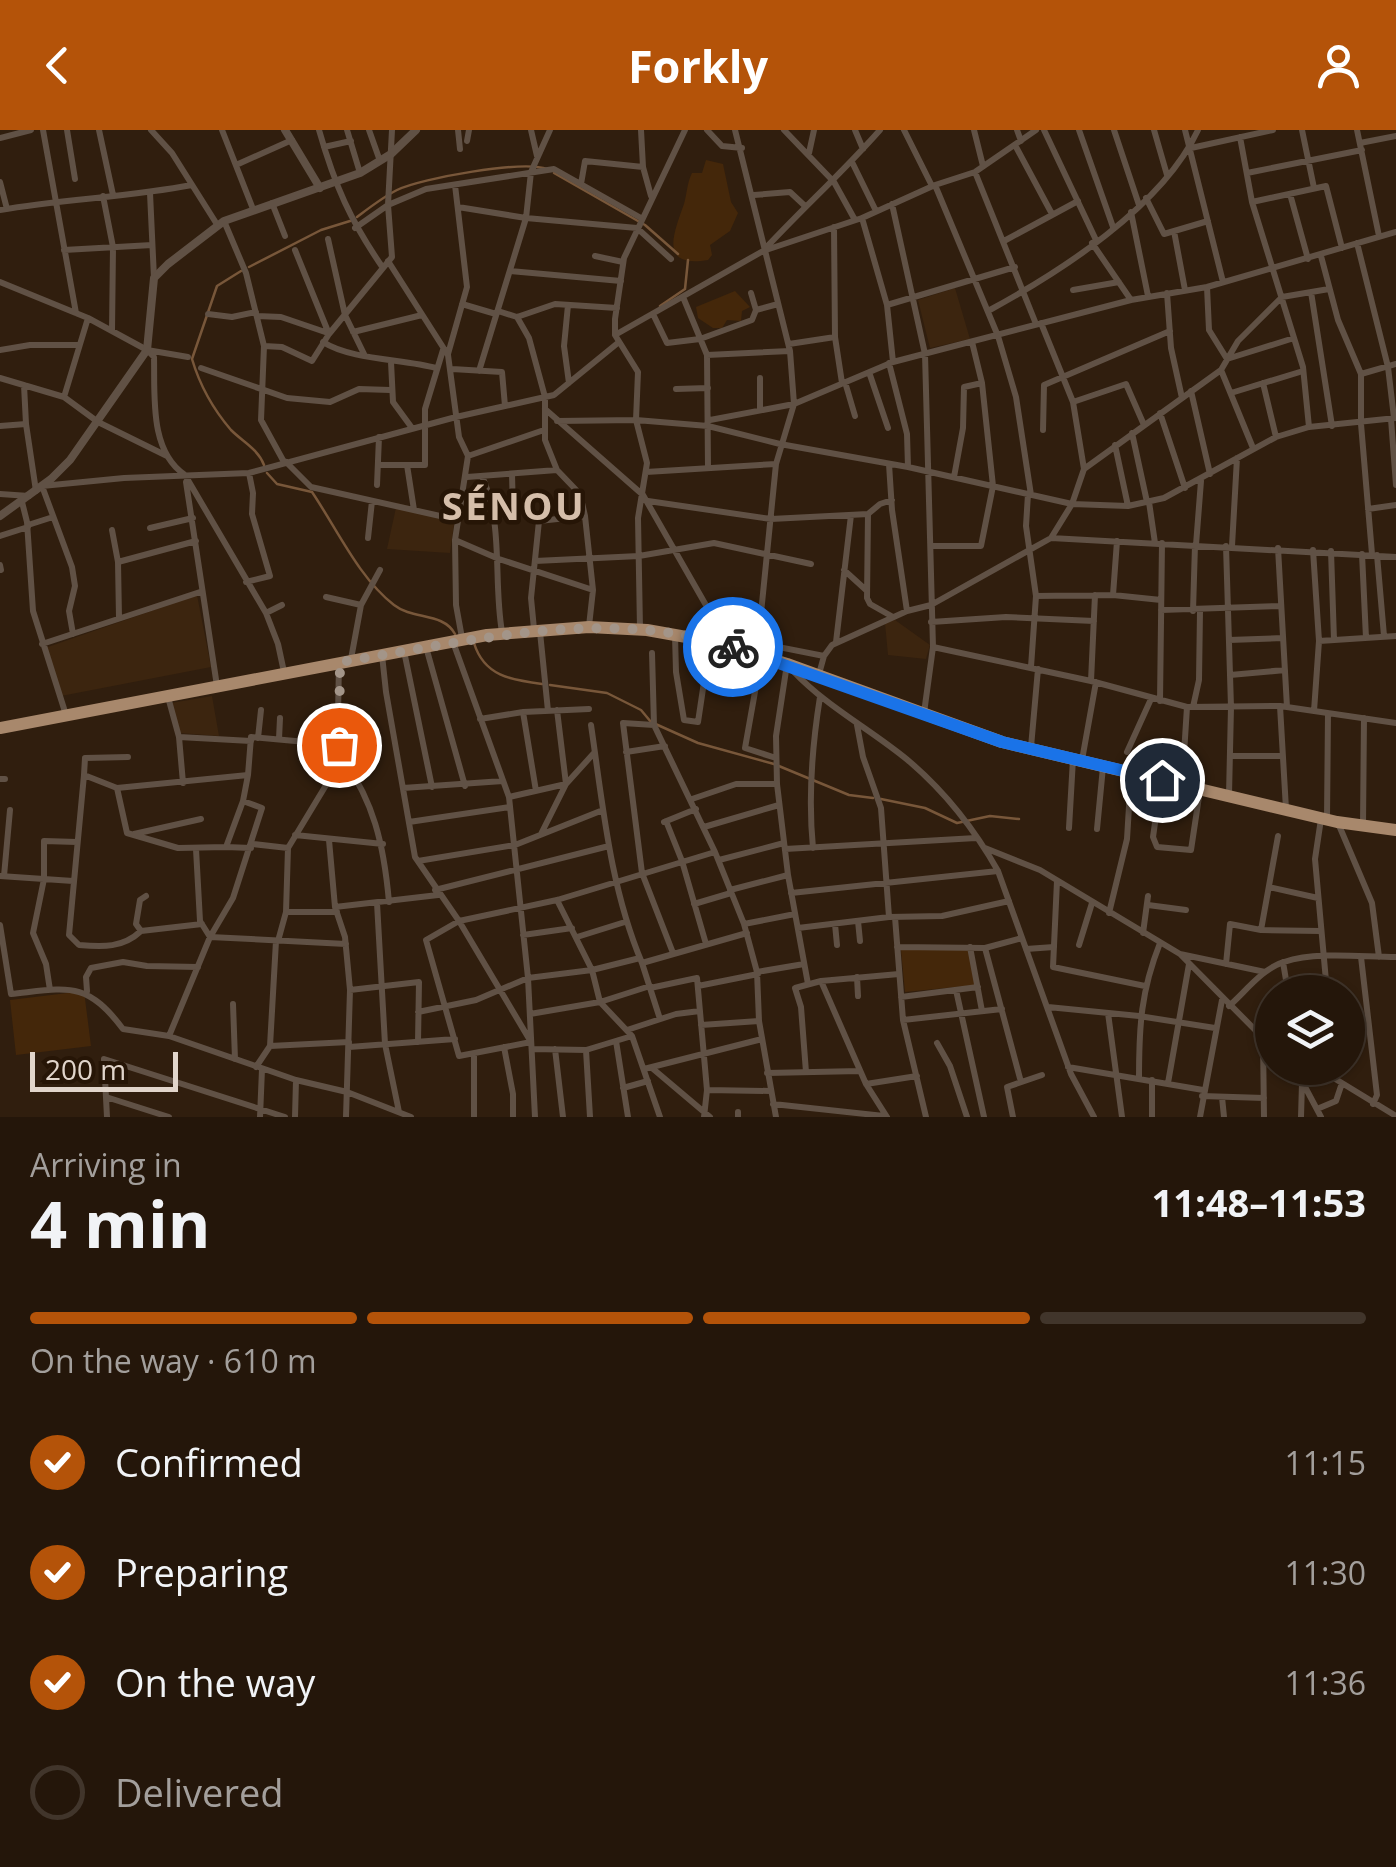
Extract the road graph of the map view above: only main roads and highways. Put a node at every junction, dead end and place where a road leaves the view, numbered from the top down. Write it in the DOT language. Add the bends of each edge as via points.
graph roads {
  1 [pos="0,728"];
  2 [pos="1396,830"];
  1 -- 2 [label="highway" via="502,634 640,629 759,651 1031,750"];
}
